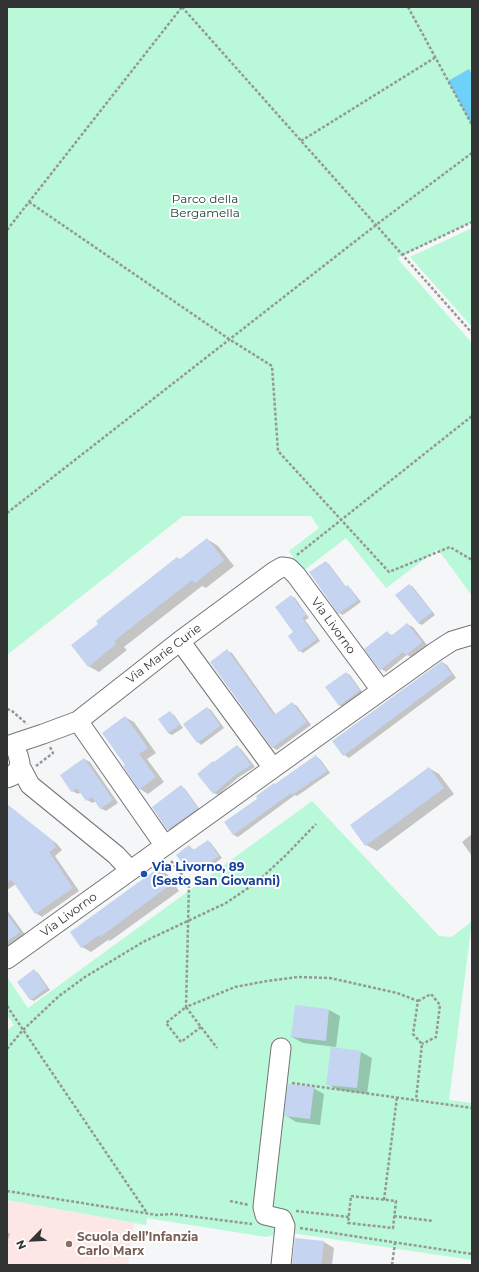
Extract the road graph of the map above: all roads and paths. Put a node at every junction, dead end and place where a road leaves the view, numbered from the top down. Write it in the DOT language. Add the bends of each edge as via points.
graph roads {
  1 [pos="182,7"];
  2 [pos="408,7"];
  3 [pos="436,57"];
  4 [pos="472,125"];
  5 [pos="301,140"];
  6 [pos="472,153"];
  7 [pos="29,202"];
  8 [pos="472,222"];
  9 [pos="376,225"];
  10 [pos="7,230"];
  11 [pos="402,255"];
  12 [pos="472,333"];
  13 [pos="229,339"];
  14 [pos="472,416"];
  15 [pos="7,513"];
  16 [pos="341,520"];
  17 [pos="472,560"];
  18 [pos="282,567"];
  19 [pos="472,635"];
  20 [pos="180,641"];
  21 [pos="381,690"];
  22 [pos="78,721"];
  23 [pos="11,763"];
  24 [pos="273,768"];
  25 [pos="316,824"];
  26 [pos="167,852"];
  27 [pos="130,870"];
  28 [pos="189,921"];
  29 [pos="7,959"];
  30 [pos="418,1001"];
  31 [pos="7,1006"];
  32 [pos="186,1007"];
  33 [pos="201,1027"];
  34 [pos="23,1030"];
  35 [pos="422,1044"];
  36 [pos="216,1048"];
  37 [pos="281,1048"];
  38 [pos="7,1049"];
  39 [pos="278,1080"];
  40 [pos="397,1097"];
  41 [pos="416,1100"];
  42 [pos="472,1108"];
  43 [pos="7,1191"];
  44 [pos="384,1200"];
  45 [pos="147,1213"];
  46 [pos="265,1215"];
  47 [pos="394,1216"];
  48 [pos="433,1221"];
  49 [pos="285,1226"];
  50 [pos="395,1243"];
  51 [pos="472,1254"];
  52 [pos="280,1265"];
  53 [pos="392,1265"];
  1 -- 5 [label="path"];
  1 -- 7 [label="path"];
  2 -- 3 [label="path"];
  3 -- 4 [label="path"];
  3 -- 5 [label="path"];
  5 -- 9 [label="path"];
  6 -- 9 [label="path"];
  7 -- 10 [label="path"];
  7 -- 13 [label="path"];
  8 -- 11 [label="path"];
  9 -- 11 [label="path"];
  9 -- 13 [label="path"];
  11 -- 12 [label="path"];
  13 -- 15 [label="path"];
  13 -- 16 [label="path" via="272,366 278,451"];
  14 -- 16 [label="path"];
  16 -- 17 [label="path" via="389,572 450,547"];
  16 -- 18 [label="path"];
  18 -- 20 [label="street, Via Marie Curie"];
  18 -- 21 [label="street, Via Livorno" via="289,568 296,575"];
  19 -- 21 [label="street, Via Livorno" via="443,646"];
  20 -- 22 [label="street, Via Marie Curie"];
  20 -- 24 [label="street"];
  21 -- 24 [label="street, Via Livorno"];
  22 -- 23 [label="street, Via Marie Curie" via="43,734"];
  22 -- 26 [label="street"];
  23 -- 27 [label="street" via="30,785 116,855"];
  24 -- 26 [label="street, Via Livorno"];
  25 -- 28 [label="path" via="257,882 226,903"];
  26 -- 27 [label="street, Via Livorno"];
  26 -- 28 [label="path" via="189,884"];
  27 -- 29 [label="street, Via Livorno"];
  28 -- 32 [label="path"];
  28 -- 34 [label="path" via="143,942 84,977 59,996"];
  30 -- 32 [label="path" via="361,984 330,978 298,977 235,987"];
  30 -- 35 [label="path" via="413,1034"];
  30 -- 35 [label="path" via="431,994 440,1005 436,1037"];
  31 -- 34 [label="path"];
  32 -- 33 [label="path"];
  32 -- 33 [label="path" via="166,1023 180,1042"];
  33 -- 36 [label="path"];
  34 -- 38 [label="path"];
  34 -- 45 [label="path"];
  35 -- 41 [label="path"];
  37 -- 39 [label="street"];
  39 -- 40 [label="path"];
  39 -- 46 [label="street" via="263,1207"];
  40 -- 41 [label="path"];
  40 -- 44 [label="path"];
  41 -- 42 [label="path"];
  43 -- 45 [label="path"];
  44 -- 47 [label="path" via="396,1201"];
  44 -- 47 [label="path" via="351,1196 348,1223 393,1228"];
  45 -- 46 [label="path" via="253,1224"];
  46 -- 49 [label="street" via="282,1219"];
  47 -- 48 [label="path"];
  49 -- 50 [label="path"];
  49 -- 52 [label="street"];
  50 -- 51 [label="path"];
  50 -- 53 [label="path"];
}
